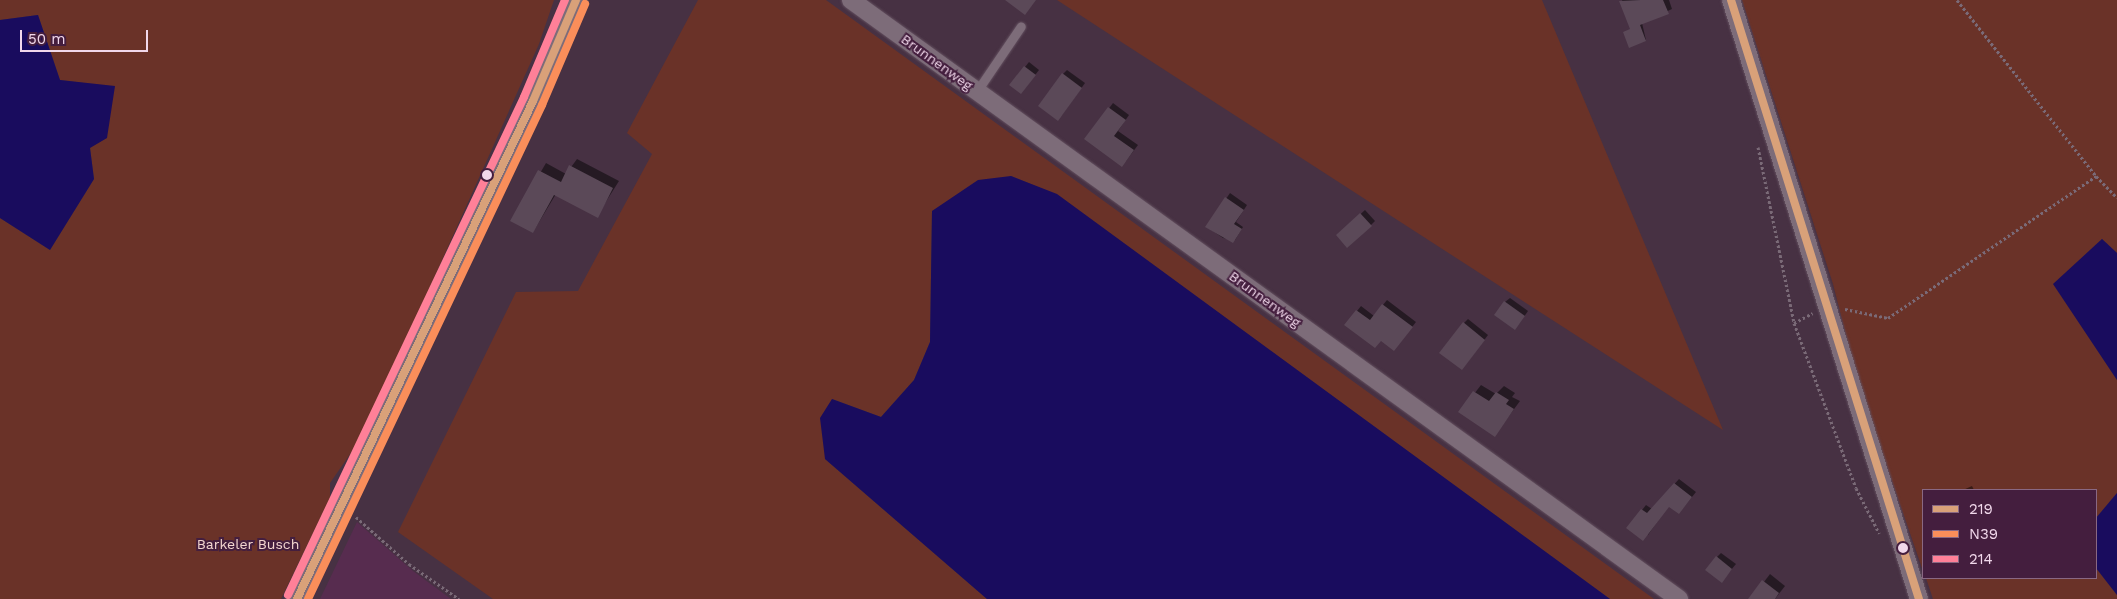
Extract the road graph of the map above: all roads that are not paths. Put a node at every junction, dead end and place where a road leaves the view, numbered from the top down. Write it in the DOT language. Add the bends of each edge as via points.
graph roads {
  1 [pos="576,0"];
  2 [pos="851,0"];
  3 [pos="1731,0"];
  4 [pos="1021,26"];
  5 [pos="977,91"];
  6 [pos="297,599"];
  7 [pos="1679,599"];
  8 [pos="1919,599"];
  1 -- 6 [label="street" via="533,100"];
  2 -- 5 [label="street, Brunnenweg"];
  3 -- 8 [label="street"];
  4 -- 5 [label="lane"];
  5 -- 7 [label="street, Brunnenweg"];
}
